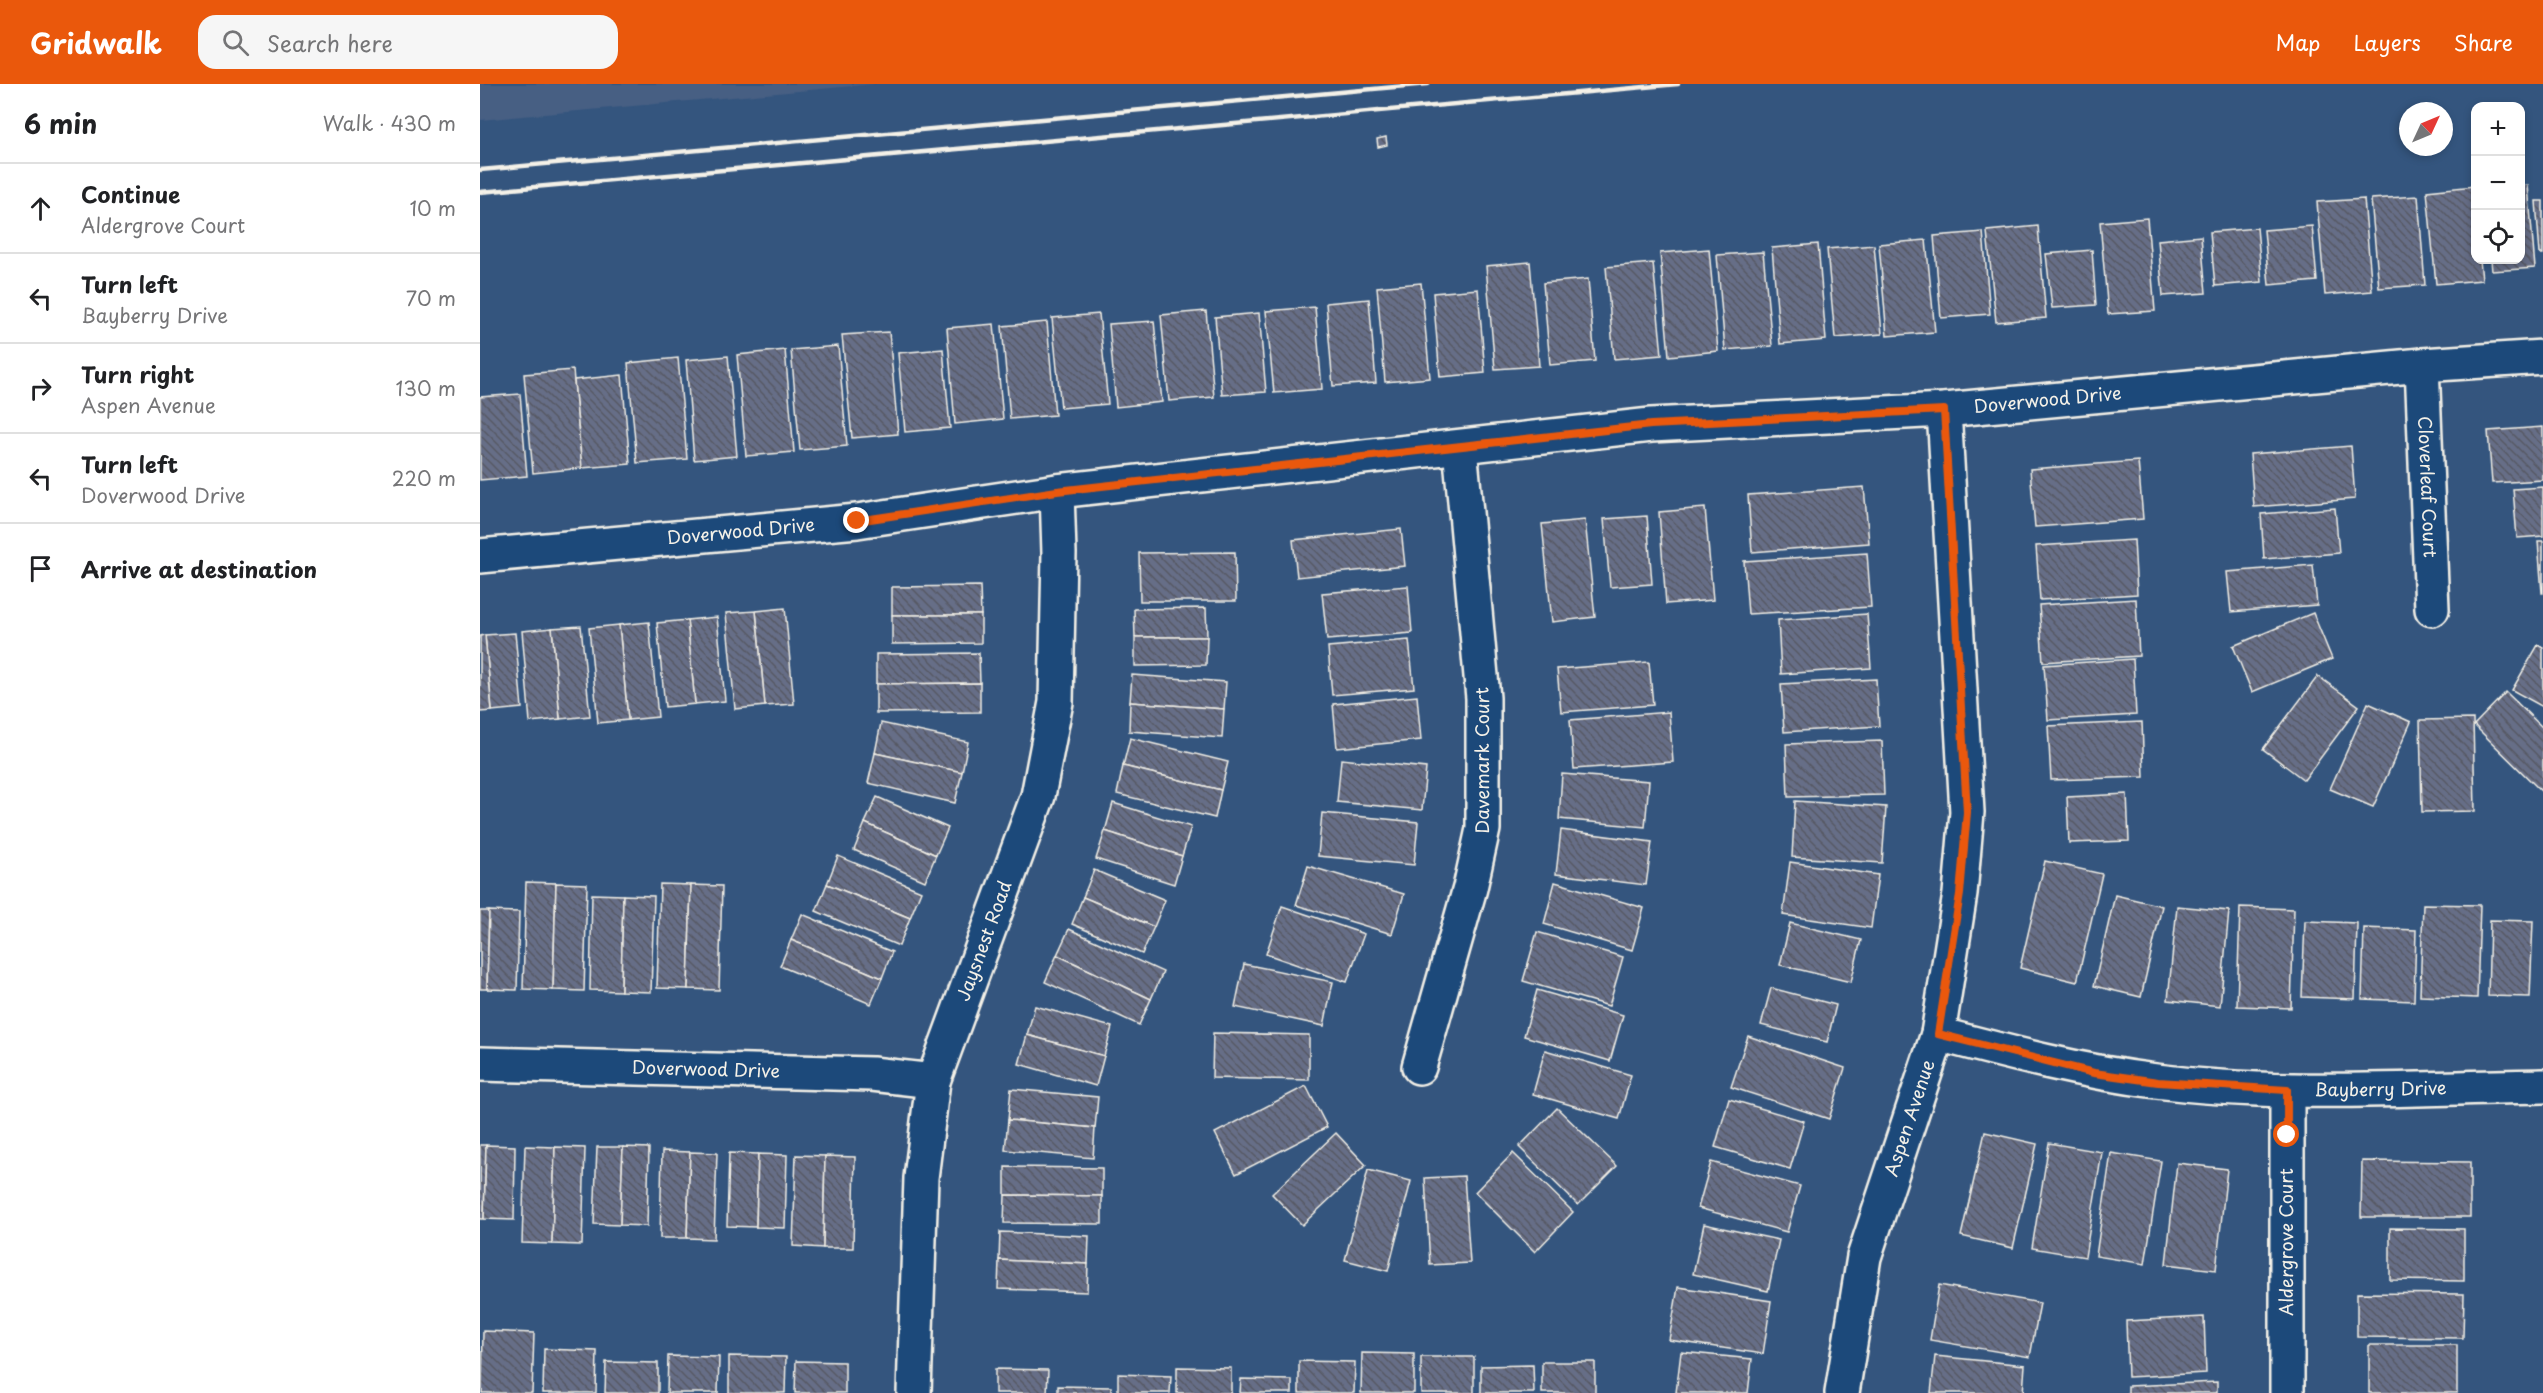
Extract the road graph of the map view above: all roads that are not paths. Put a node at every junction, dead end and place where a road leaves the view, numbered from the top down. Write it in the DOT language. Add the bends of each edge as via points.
graph roads {
  1 [pos="2543,357"];
  2 [pos="2422,365"];
  3 [pos="1944,410"];
  4 [pos="1460,447"];
  5 [pos="1057,491"];
  6 [pos="480,556"];
  7 [pos="2432,609"];
  8 [pos="1938,1034"];
  9 [pos="480,1064"];
  10 [pos="1419,1067"];
  11 [pos="933,1081"];
  12 [pos="2543,1086"];
  13 [pos="2287,1090"];
  14 [pos="914,1393"];
  15 [pos="1842,1393"];
  16 [pos="2288,1393"];
  1 -- 2 [label="street, Doverwood Drive"];
  2 -- 3 [label="street, Doverwood Drive"];
  2 -- 7 [label="street, Cloverleaf Court"];
  3 -- 4 [label="street, Doverwood Drive" via="1651,425"];
  3 -- 8 [label="street, Aspen Avenue" via="1967,812 1960,894"];
  4 -- 5 [label="street, Doverwood Drive"];
  4 -- 10 [label="street, Davemark Court" via="1483,698 1483,829"];
  5 -- 6 [label="street, Doverwood Drive" via="857,521"];
  5 -- 11 [label="street, Jaysnest Road" via="1056,702 1038,796"];
  8 -- 13 [label="street, Bayberry Drive" via="2094,1073 2158,1082"];
  8 -- 15 [label="street, Aspen Avenue" via="1864,1257"];
  9 -- 11 [label="street, Doverwood Drive" via="872,1074"];
  11 -- 14 [label="street, Jaysnest Road" via="921,1178"];
  12 -- 13 [label="street, Bayberry Drive"];
  13 -- 16 [label="street, Aldergrove Court"];
}
